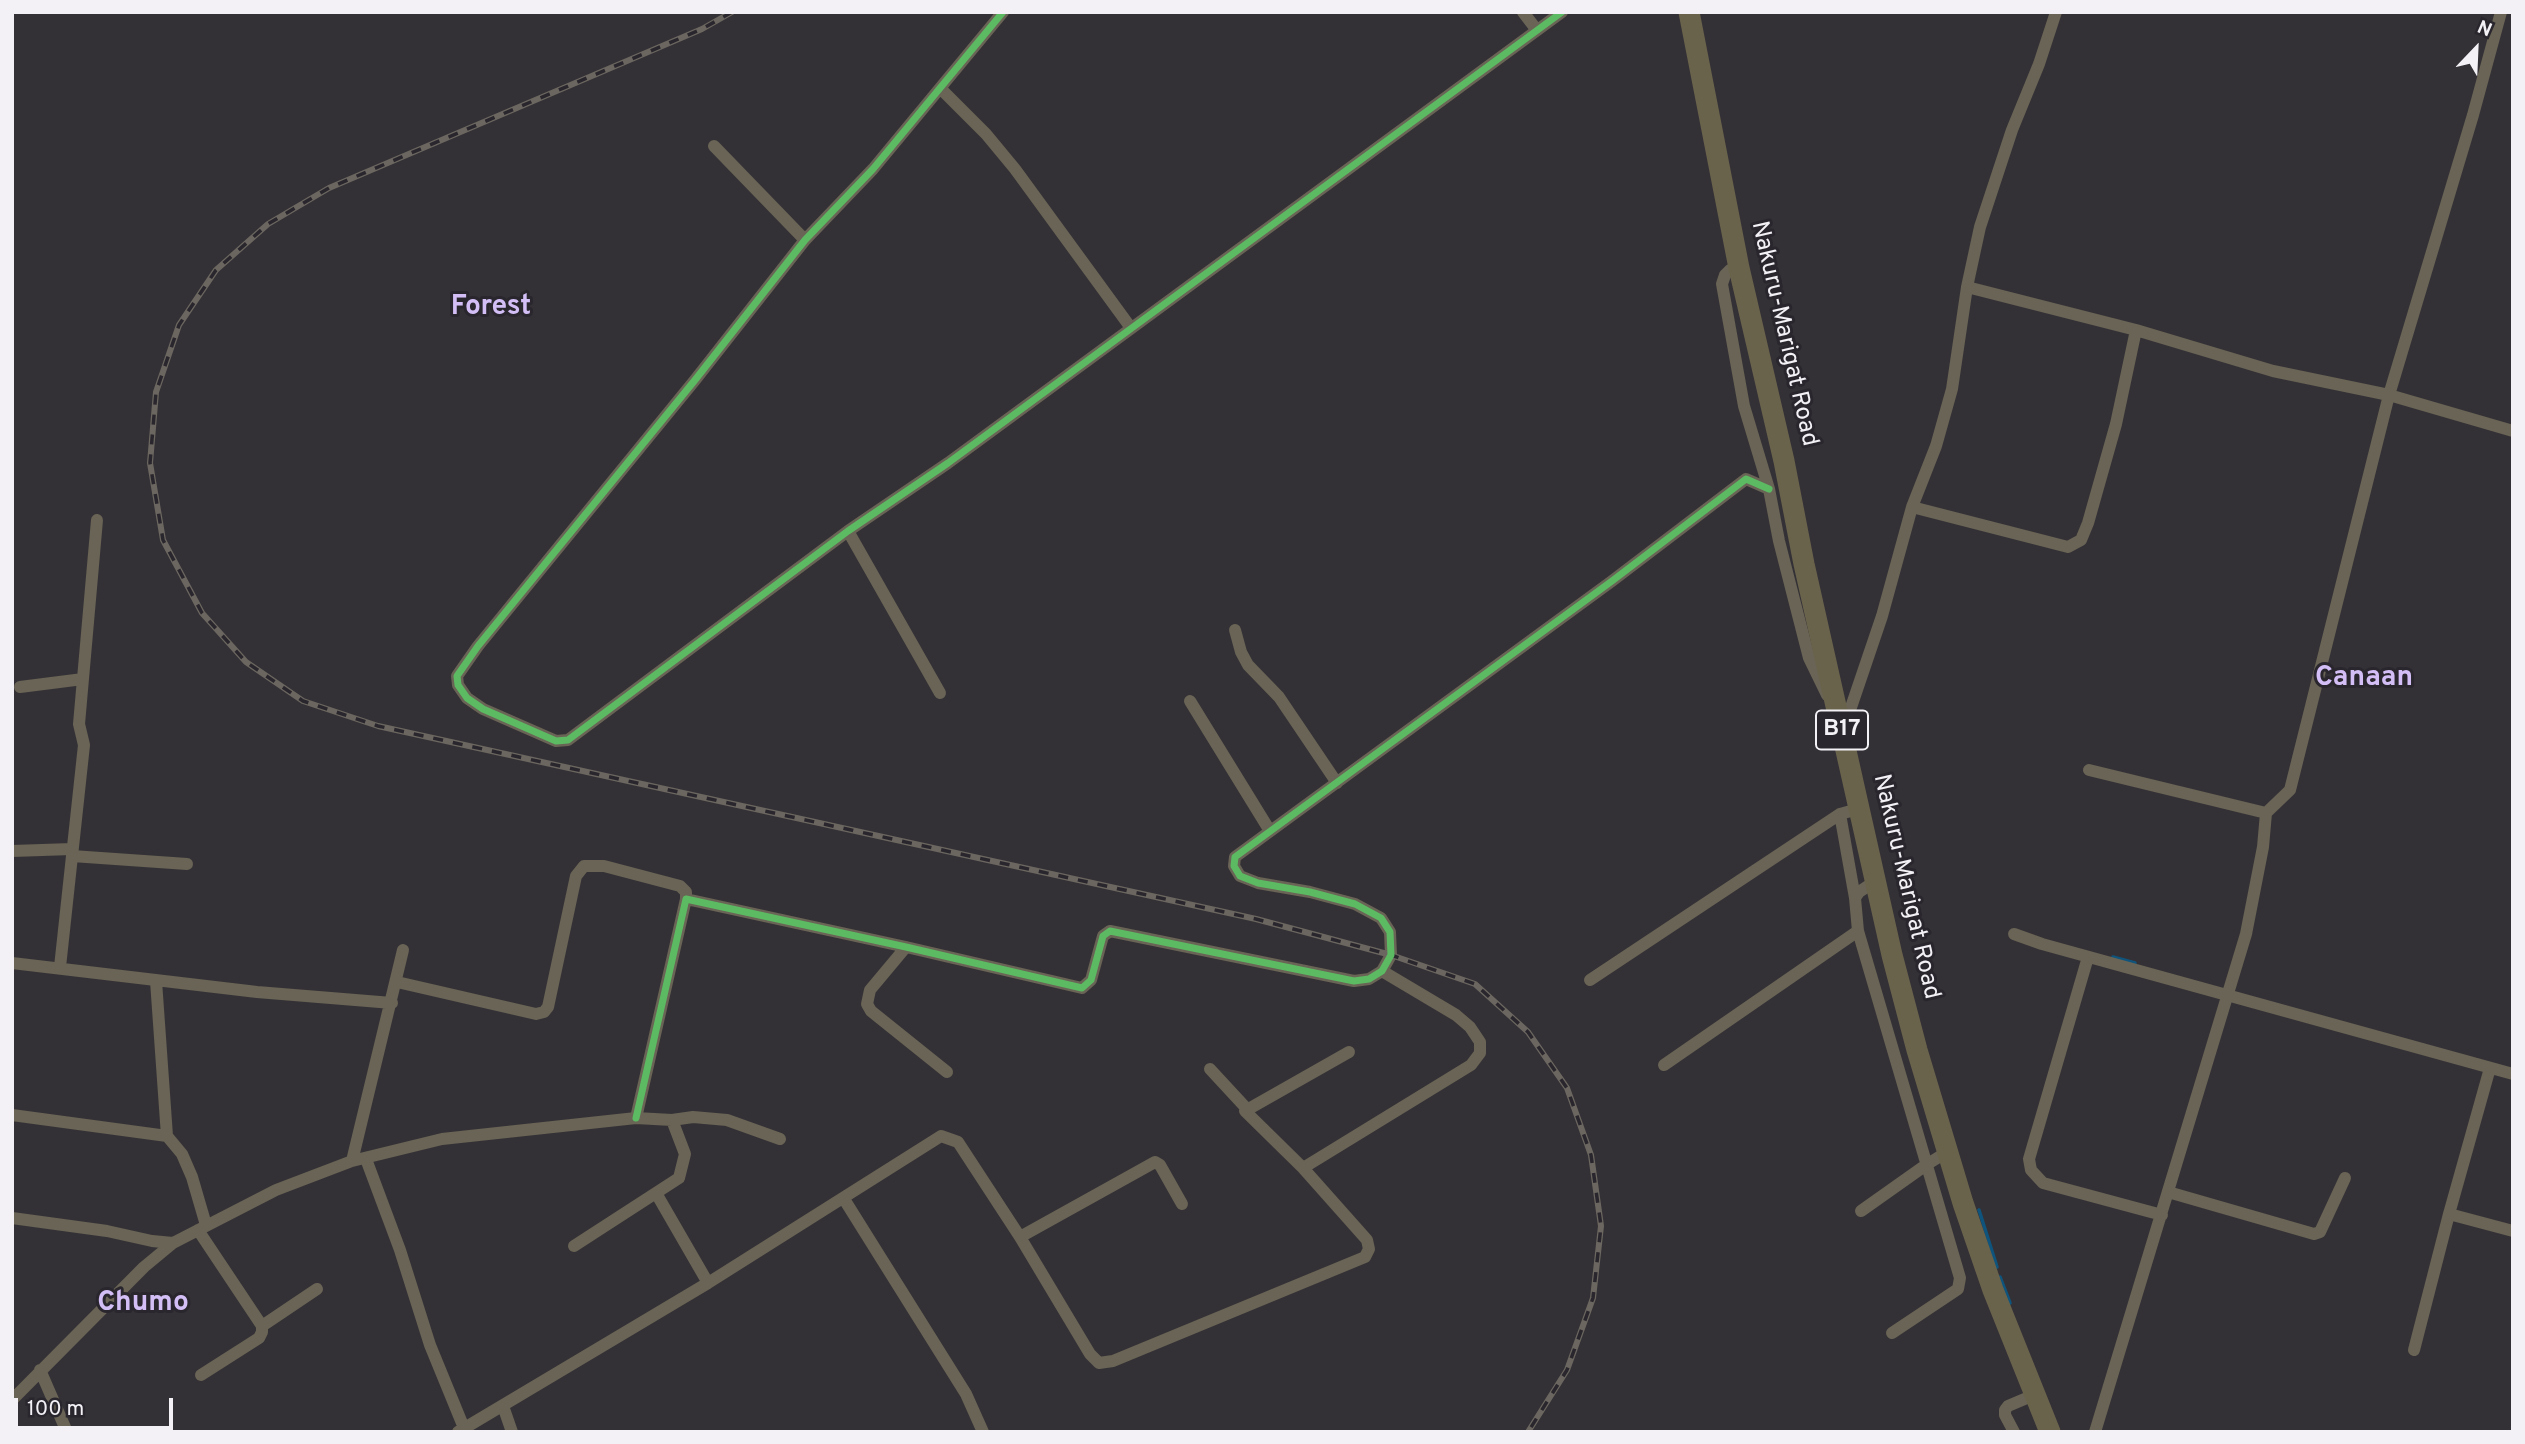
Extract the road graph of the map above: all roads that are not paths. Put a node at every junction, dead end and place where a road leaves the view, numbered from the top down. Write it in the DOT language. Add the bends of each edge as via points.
graph roads {
  1 [pos="1003,12"];
  2 [pos="1523,12"];
  3 [pos="1562,12"];
  4 [pos="1689,12"];
  5 [pos="2056,12"];
  6 [pos="2501,12"];
  7 [pos="1536,29"];
  8 [pos="941,89"];
  9 [pos="714,146"];
  10 [pos="805,240"];
  11 [pos="1740,268"];
  12 [pos="1966,287"];
  13 [pos="1131,328"];
  14 [pos="2136,330"];
  15 [pos="2389,395"];
  16 [pos="2513,431"];
  17 [pos="1761,467"];
  18 [pos="1746,479"];
  19 [pos="1769,489"];
  20 [pos="1912,507"];
  21 [pos="97,520"];
  22 [pos="848,531"];
  23 [pos="1236,630"];
  24 [pos="83,679"];
  25 [pos="20,687"];
  26 [pos="940,694"];
  27 [pos="1190,701"];
  28 [pos="1841,723"];
  29 [pos="2089,771"];
  30 [pos="1337,783"];
  31 [pos="1849,811"];
  32 [pos="2266,813"];
  33 [pos="1270,831"];
  34 [pos="12,851"];
  35 [pos="72,852"];
  36 [pos="187,864"];
  37 [pos="1874,882"];
  38 [pos="1855,898"];
  39 [pos="686,899"];
  40 [pos="1858,931"];
  41 [pos="2014,934"];
  42 [pos="906,947"];
  43 [pos="403,950"];
  44 [pos="2088,957"];
  45 [pos="12,963"];
  46 [pos="60,967"];
  47 [pos="1382,971"];
  48 [pos="1590,980"];
  49 [pos="156,981"];
  50 [pos="397,982"];
  51 [pos="2227,994"];
  52 [pos="392,1003"];
  53 [pos="1349,1052"];
  54 [pos="1664,1065"];
  55 [pos="2490,1068"];
  56 [pos="1210,1069"];
  57 [pos="947,1072"];
  58 [pos="2513,1074"];
  59 [pos="1247,1109"];
  60 [pos="12,1115"];
  61 [pos="636,1118"];
  62 [pos="672,1120"];
  63 [pos="167,1136"];
  64 [pos="780,1139"];
  65 [pos="1947,1152"];
  66 [pos="366,1159"];
  67 [pos="352,1161"];
  68 [pos="1926,1165"];
  69 [pos="1303,1168"];
  70 [pos="2344,1178"];
  71 [pos="2168,1192"];
  72 [pos="656,1193"];
  73 [pos="844,1199"];
  74 [pos="1182,1204"];
  75 [pos="1861,1211"];
  76 [pos="2449,1214"];
  77 [pos="2162,1215"];
  78 [pos="12,1218"];
  79 [pos="202,1228"];
  80 [pos="2513,1231"];
  81 [pos="1020,1237"];
  82 [pos="173,1243"];
  83 [pos="574,1246"];
  84 [pos="708,1283"];
  85 [pos="317,1289"];
  86 [pos="262,1326"];
  87 [pos="1892,1333"];
  88 [pos="2414,1350"];
  89 [pos="40,1370"];
  90 [pos="201,1375"];
  91 [pos="2034,1395"];
  92 [pos="12,1400"];
  93 [pos="503,1406"];
  94 [pos="461,1430"];
  95 [pos="67,1432"];
  96 [pos="512,1432"];
  97 [pos="983,1432"];
  98 [pos="2014,1432"];
  99 [pos="2050,1432"];
  100 [pos="2095,1432"];
  1 -- 8 [label="street"];
  2 -- 7 [label="street"];
  3 -- 7 [label="street"];
  4 -- 11 [label="main road, Nakuru-Marigat Road / B17"];
  5 -- 12 [label="street" via="2011,130"];
  6 -- 15 [label="street"];
  7 -- 13 [label="street"];
  8 -- 10 [label="street"];
  8 -- 13 [label="street" via="1015,169"];
  9 -- 10 [label="street"];
  10 -- 22 [label="street" via="478,646 458,673 458,685 483,709 556,741 568,740"];
  11 -- 17 [label="street" via="1730,270 1722,284 1744,406"];
  11 -- 28 [label="main road, Nakuru-Marigat Road / B17"];
  12 -- 14 [label="street"];
  12 -- 20 [label="street" via="1952,389"];
  13 -- 22 [label="street"];
  14 -- 15 [label="street" via="2273,371"];
  14 -- 20 [label="street" via="2116,424 2081,540 2068,547"];
  15 -- 16 [label="street"];
  15 -- 32 [label="street" via="2290,790"];
  17 -- 18 [label="street"];
  17 -- 19 [label="street"];
  18 -- 19 [label="street"];
  18 -- 30 [label="street"];
  19 -- 28 [label="street" via="1810,658"];
  20 -- 28 [label="street" via="1882,616"];
  21 -- 24 [label="street"];
  22 -- 26 [label="street"];
  23 -- 30 [label="street" via="1248,665 1279,697"];
  24 -- 25 [label="street"];
  24 -- 35 [label="street" via="79,724 84,745"];
  27 -- 33 [label="street"];
  28 -- 31 [label="main road, Nakuru-Marigat Road / B17"];
  29 -- 32 [label="street"];
  30 -- 33 [label="street"];
  31 -- 37 [label="main road, Nakuru-Marigat Road / B17"];
  31 -- 38 [label="street"];
  31 -- 48 [label="street"];
  32 -- 51 [label="street" via="2246,934"];
  33 -- 47 [label="street" via="1235,857 1240,876 1355,904 1381,918 1392,946"];
  34 -- 35 [label="street"];
  35 -- 36 [label="street"];
  35 -- 46 [label="street"];
  37 -- 38 [label="street"];
  37 -- 65 [label="main road, Nakuru-Marigat Road / B17"];
  38 -- 40 [label="street"];
  39 -- 42 [label="street"];
  39 -- 50 [label="street" via="680,886 604,866 583,866 576,876 544,1012 536,1014"];
  39 -- 61 [label="street"];
  40 -- 54 [label="street"];
  40 -- 68 [label="street"];
  41 -- 44 [label="street"];
  42 -- 47 [label="street" via="1082,988 1091,980 1103,936 1110,931 1354,981"];
  42 -- 57 [label="street" via="870,990 867,1004 871,1012"];
  43 -- 50 [label="street"];
  44 -- 51 [label="street"];
  44 -- 77 [label="street" via="2029,1159 2031,1170 2043,1183"];
  45 -- 46 [label="street"];
  46 -- 49 [label="street"];
  47 -- 69 [label="street" via="1456,1015 1470,1027 1480,1053 1471,1065"];
  49 -- 52 [label="street"];
  49 -- 63 [label="street"];
  50 -- 52 [label="street"];
  51 -- 55 [label="street"];
  51 -- 71 [label="street"];
  52 -- 67 [label="street"];
  53 -- 59 [label="street"];
  55 -- 58 [label="street"];
  55 -- 76 [label="street"];
  56 -- 59 [label="street"];
  59 -- 69 [label="street" via="1246,1114"];
  60 -- 63 [label="street"];
  61 -- 62 [label="street"];
  61 -- 66 [label="street" via="442,1139"];
  62 -- 64 [label="street" via="727,1120"];
  62 -- 72 [label="street" via="685,1154 684,1166 679,1178"];
  63 -- 79 [label="street" via="187,1165"];
  65 -- 68 [label="street"];
  65 -- 91 [label="main road, Nakuru-Marigat Road / B17"];
  66 -- 67 [label="street"];
  66 -- 94 [label="street"];
  67 -- 79 [label="street" via="276,1190"];
  68 -- 75 [label="street"];
  68 -- 87 [label="street" via="1960,1284"];
  69 -- 81 [label="street" via="1367,1240 1365,1257 1105,1363 1090,1354"];
  70 -- 71 [label="street" via="2320,1232 2314,1234"];
  71 -- 77 [label="street"];
  72 -- 83 [label="street"];
  72 -- 84 [label="street"];
  73 -- 81 [label="street" via="941,1136 951,1138"];
  73 -- 84 [label="street"];
  73 -- 97 [label="street" via="966,1394"];
  74 -- 81 [label="street" via="1154,1162"];
  76 -- 80 [label="street"];
  76 -- 88 [label="street"];
  77 -- 100 [label="street"];
  78 -- 82 [label="street"];
  79 -- 82 [label="street"];
  79 -- 86 [label="street"];
  82 -- 89 [label="street"];
  84 -- 93 [label="street"];
  85 -- 86 [label="street"];
  86 -- 90 [label="street" via="260,1338"];
  89 -- 92 [label="street"];
  89 -- 95 [label="street"];
  91 -- 98 [label="street" via="2008,1406 2005,1415"];
  91 -- 99 [label="main road, Nakuru-Marigat Road / B17"];
  93 -- 94 [label="street"];
  93 -- 96 [label="street"];
}
